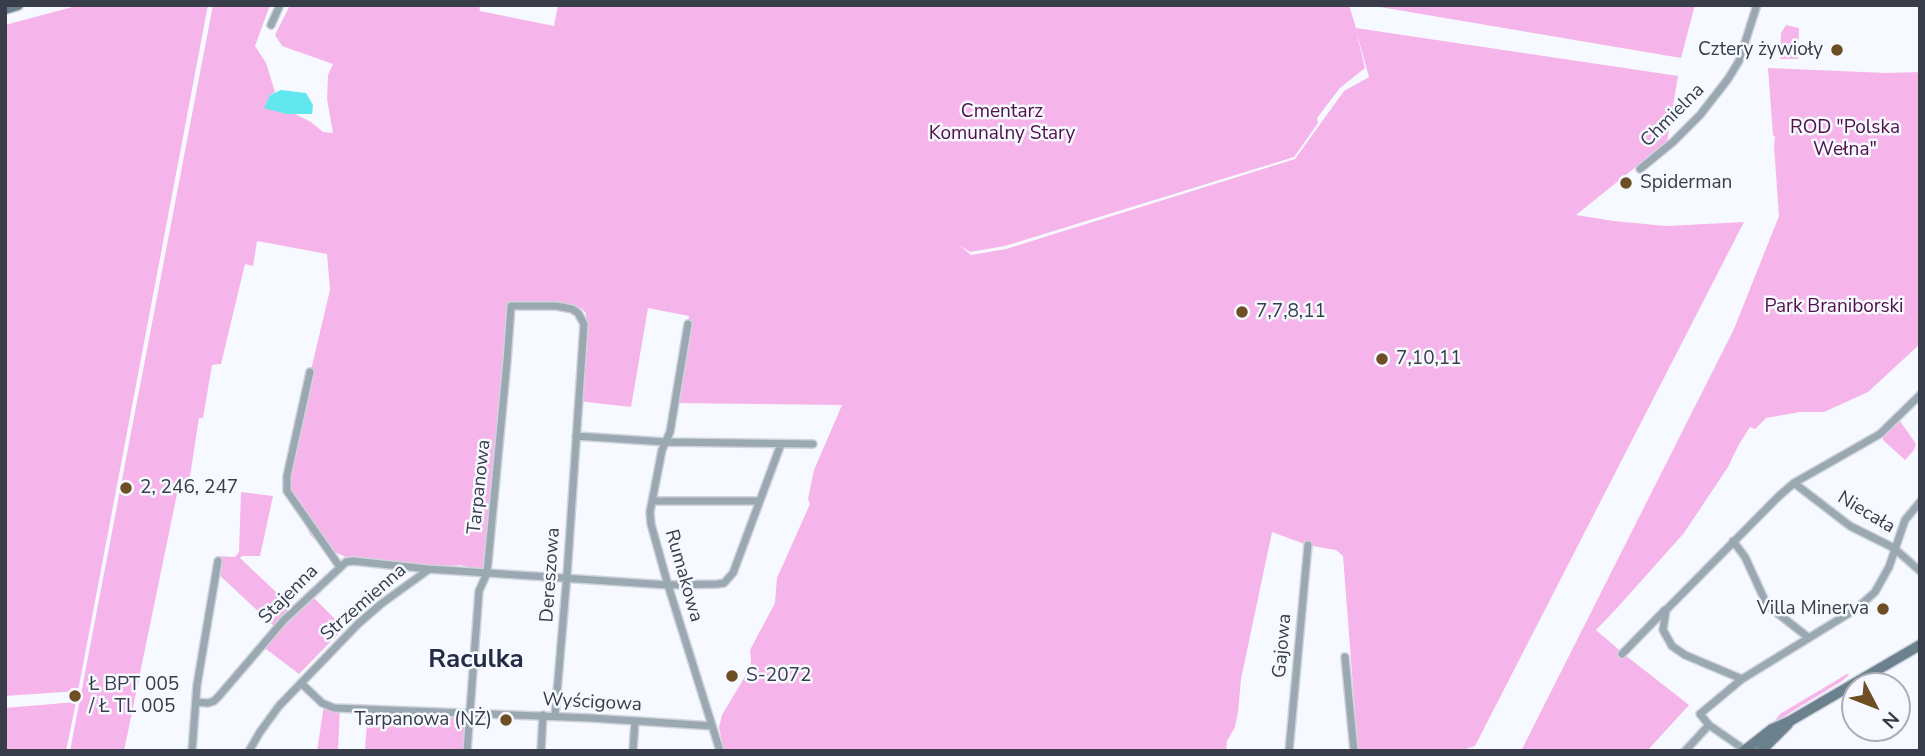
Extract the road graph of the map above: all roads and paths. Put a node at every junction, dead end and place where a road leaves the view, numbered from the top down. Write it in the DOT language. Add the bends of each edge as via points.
graph roads {
  1 [pos="18,5"];
  2 [pos="280,5"];
  3 [pos="1757,5"];
  4 [pos="5,9"];
  5 [pos="271,25"];
  6 [pos="1640,169"];
  7 [pos="584,324"];
  8 [pos="688,324"];
  9 [pos="310,372"];
  10 [pos="1920,395"];
  11 [pos="576,436"];
  12 [pos="666,442"];
  13 [pos="781,444"];
  14 [pos="813,444"];
  15 [pos="1794,483"];
  16 [pos="652,501"];
  17 [pos="760,501"];
  18 [pos="1920,502"];
  19 [pos="1733,541"];
  20 [pos="1308,545"];
  21 [pos="1894,548"];
  22 [pos="218,561"];
  23 [pos="340,566"];
  24 [pos="428,569"];
  25 [pos="1920,571"];
  26 [pos="487,573"];
  27 [pos="567,579"];
  28 [pos="668,585"];
  29 [pos="1665,610"];
  30 [pos="1809,638"];
  31 [pos="1920,645"];
  32 [pos="1622,654"];
  33 [pos="1345,657"];
  34 [pos="1742,679"];
  35 [pos="301,683"];
  36 [pos="195,702"];
  37 [pos="470,712"];
  38 [pos="544,715"];
  39 [pos="555,716"];
  40 [pos="635,720"];
  41 [pos="1790,721"];
  42 [pos="1709,724"];
  43 [pos="712,726"];
  44 [pos="1762,749"];
  45 [pos="192,751"];
  46 [pos="249,751"];
  47 [pos="467,751"];
  48 [pos="541,751"];
  49 [pos="633,751"];
  50 [pos="720,751"];
  51 [pos="1289,751"];
  52 [pos="1354,751"];
  53 [pos="1685,751"];
  54 [pos="1745,751"];
  1 -- 4 [label="street"];
  2 -- 5 [label="street"];
  3 -- 6 [label="street, Chmielna" via="1739,61 1728,79 1700,116"];
  7 -- 11 [label="street, Dereszowa"];
  7 -- 26 [label="street, Tarpanowa" via="572,309 511,306"];
  8 -- 12 [label="street, Rumakowa"];
  9 -- 23 [label="street" via="287,491"];
  10 -- 15 [label="street" via="1880,434"];
  11 -- 12 [label="street"];
  11 -- 27 [label="street, Dereszowa"];
  12 -- 13 [label="street"];
  12 -- 16 [label="street, Rumakowa"];
  13 -- 14 [label="street"];
  13 -- 17 [label="street"];
  15 -- 19 [label="street"];
  15 -- 21 [label="street, Niecała" via="1850,526"];
  16 -- 17 [label="street"];
  16 -- 28 [label="street, Rumakowa" via="651,524"];
  17 -- 28 [label="street, Strzemienna" via="729,579 718,584"];
  18 -- 21 [label="street" via="1905,520"];
  19 -- 29 [label="street"];
  19 -- 30 [label="street" via="1767,606"];
  20 -- 51 [label="street, Gajowa"];
  21 -- 25 [label="street, Niecała"];
  21 -- 30 [label="street" via="1875,592"];
  22 -- 36 [label="street"];
  23 -- 24 [label="street, Stajenna" via="353,561"];
  23 -- 36 [label="street, Stajenna" via="284,620 214,701"];
  24 -- 26 [label="street, Strzemienna"];
  24 -- 35 [label="street, Strzemienna" via="370,613"];
  26 -- 27 [label="street, Strzemienna"];
  26 -- 37 [label="street, Tarpanowa" via="479,590"];
  27 -- 28 [label="street, Strzemienna"];
  27 -- 39 [label="street, Dereszowa"];
  28 -- 43 [label="street, Rumakowa"];
  29 -- 32 [label="street"];
  29 -- 34 [label="street" via="1664,630 1672,646"];
  30 -- 34 [label="street"];
  31 -- 41 [label="street"];
  33 -- 52 [label="street"];
  34 -- 42 [label="street" via="1700,715"];
  35 -- 37 [label="street, Wyścigowa" via="334,708"];
  35 -- 46 [label="street, Strzemienna" via="269,719"];
  36 -- 45 [label="street"];
  37 -- 38 [label="street, Wyścigowa"];
  37 -- 47 [label="street, Tarpanowa"];
  38 -- 39 [label="street, Wyścigowa"];
  38 -- 48 [label="street"];
  39 -- 40 [label="street, Wyścigowa"];
  40 -- 43 [label="street, Wyścigowa"];
  40 -- 49 [label="street"];
  41 -- 44 [label="street"];
  41 -- 54 [label="street"];
  42 -- 53 [label="street"];
  42 -- 54 [label="street"];
  43 -- 50 [label="street, Rumakowa"];
  44 -- 54 [label="street"];
}
